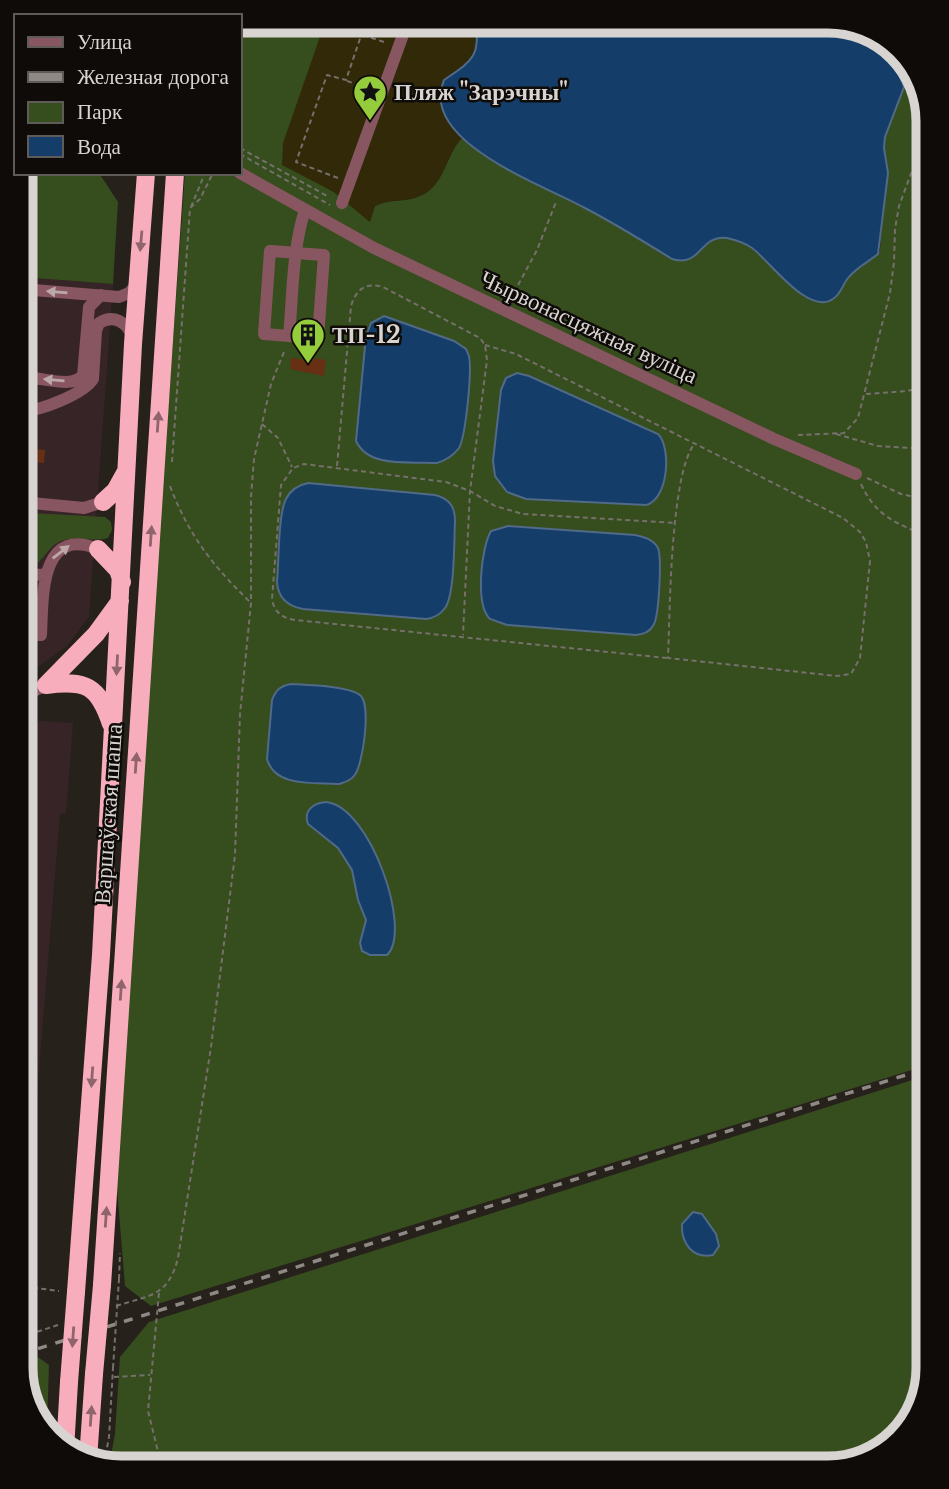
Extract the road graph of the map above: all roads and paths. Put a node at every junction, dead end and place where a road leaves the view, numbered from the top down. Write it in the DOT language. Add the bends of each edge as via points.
graph roads {
  1 [pos="404,33"];
  2 [pos="362,35"];
  3 [pos="399,47"];
  4 [pos="346,80"];
  5 [pos="383,93"];
  6 [pos="242,149"];
  7 [pos="242,155"];
  8 [pos="916,164"];
  9 [pos="242,174"];
  10 [pos="146,175"];
  11 [pos="175,175"];
  12 [pos="204,175"];
  13 [pos="212,175"];
  14 [pos="349,182"];
  15 [pos="556,202"];
  16 [pos="340,207"];
  17 [pos="190,208"];
  18 [pos="305,210"];
  19 [pos="296,253"];
  20 [pos="138,283"];
  21 [pos="33,290"];
  22 [pos="101,295"];
  23 [pos="504,310"];
  24 [pos="289,336"];
  25 [pos="133,344"];
  26 [pos="485,345"];
  27 [pos="284,352"];
  28 [pos="33,378"];
  29 [pos="916,389"];
  30 [pos="865,394"];
  31 [pos="33,411"];
  32 [pos="262,424"];
  33 [pos="836,434"];
  34 [pos="772,438"];
  35 [pos="695,443"];
  36 [pos="916,448"];
  37 [pos="172,462"];
  38 [pos="127,467"];
  39 [pos="337,467"];
  40 [pos="293,468"];
  41 [pos="856,474"];
  42 [pos="470,491"];
  43 [pos="168,495"];
  44 [pos="916,497"];
  45 [pos="103,502"];
  46 [pos="33,505"];
  47 [pos="676,523"];
  48 [pos="916,532"];
  49 [pos="98,549"];
  50 [pos="33,574"];
  51 [pos="45,575"];
  52 [pos="121,591"];
  53 [pos="251,603"];
  54 [pos="33,635"];
  55 [pos="463,636"];
  56 [pos="668,658"];
  57 [pos="46,685"];
  58 [pos="33,691"];
  59 [pos="113,729"];
  60 [pos="119,1279"];
  61 [pos="33,1287"];
  62 [pos="69,1292"];
  63 [pos="151,1375"];
  64 [pos="113,1377"];
  65 [pos="66,1436"];
  66 [pos="89,1449"];
  67 [pos="106,1454"];
  68 [pos="159,1456"];
  1 -- 3 [label="street"];
  2 -- 3 [label="path"];
  2 -- 4 [label="path"];
  3 -- 5 [label="street"];
  4 -- 5 [label="path"];
  4 -- 14 [label="path" via="327,75 296,162"];
  5 -- 14 [label="street"];
  6 -- 16 [label="path"];
  7 -- 16 [label="path"];
  8 -- 30 [label="path" via="899,206 890,293"];
  9 -- 18 [label="street, Чырвонасцяжная вуліца"];
  10 -- 20 [label="highway, Варшаўская шаша, one-way"];
  66 -- 11 [label="highway, Варшаўская шаша, one-way, bridge"];
  12 -- 17 [label="path"];
  13 -- 17 [label="path"];
  14 -- 16 [label="street"];
  15 -- 23 [label="path" via="537,250"];
  17 -- 37 [label="path"];
  18 -- 19 [label="street"];
  18 -- 23 [label="street, Чырвонасцяжная вуліца"];
  19 -- 24 [label="street"];
  19 -- 24 [label="street" via="270,251 264,334"];
  19 -- 24 [label="street" via="324,255 318,338"];
  20 -- 22 [label="street" via="119,297"];
  20 -- 25 [label="highway, Варшаўская шаша"];
  22 -- 21 [label="street, one-way"];
  22 -- 28 [label="street, one-way" via="89,307 79,380"];
  23 -- 34 [label="street, Чырвонасцяжная вуліца"];
  25 -- 31 [label="street" via="127,325 110,319 99,323 89,385"];
  25 -- 38 [label="highway, Варшаўская шаша"];
  26 -- 35 [label="path" via="516,354"];
  26 -- 39 [label="path" via="474,334 383,287 370,284 359,290 351,306"];
  26 -- 42 [label="path" via="487,360"];
  27 -- 32 [label="path"];
  29 -- 30 [label="path"];
  30 -- 33 [label="path" via="855,424"];
  32 -- 40 [label="path" via="278,438"];
  32 -- 53 [label="path" via="251,496"];
  33 -- 34 [label="path"];
  33 -- 36 [label="path" via="878,446"];
  34 -- 41 [label="street, Чырвонасцяжная вуліца"];
  35 -- 47 [label="path" via="681,471"];
  35 -- 56 [label="path" via="843,518 860,533 870,561 860,658 851,674 837,676"];
  38 -- 45 [label="highway" via="115,491"];
  38 -- 52 [label="highway, Варшаўская шаша"];
  39 -- 40 [label="path" via="304,464"];
  39 -- 42 [label="path" via="434,480"];
  40 -- 55 [label="path" via="279,492 272,599 276,611 287,619"];
  41 -- 44 [label="path"];
  41 -- 48 [label="path" via="878,511"];
  42 -- 47 [label="path" via="495,506 523,514"];
  42 -- 55 [label="path"];
  43 -- 53 [label="path" via="169,485 182,519 197,541"];
  45 -- 46 [label="street" via="84,508"];
  47 -- 56 [label="path"];
  51 -- 49 [label="street, one-way" via="61,549 87,544"];
  49 -- 52 [label="highway" via="118,570"];
  50 -- 51 [label="street"];
  51 -- 54 [label="street" via="41,635"];
  52 -- 57 [label="highway" via="96,634"];
  52 -- 59 [label="highway, Варшаўская шаша, one-way"];
  53 -- 63 [label="path" via="240,714 235,855 215,1016 178,1258 171,1278 159,1292"];
  55 -- 56 [label="path"];
  57 -- 58 [label="street"];
  57 -- 59 [label="highway" via="68,682 92,689 100,696"];
  59 -- 62 [label="highway, Варшаўская шаша, one-way" via="101,956"];
  60 -- 64 [label="path, bridge"];
  61 -- 62 [label="path"];
  62 -- 65 [label="highway, Варшаўская шаша, one-way, bridge"];
  63 -- 64 [label="path"];
  63 -- 68 [label="path" via="149,1420"];
  64 -- 67 [label="path"];
}
